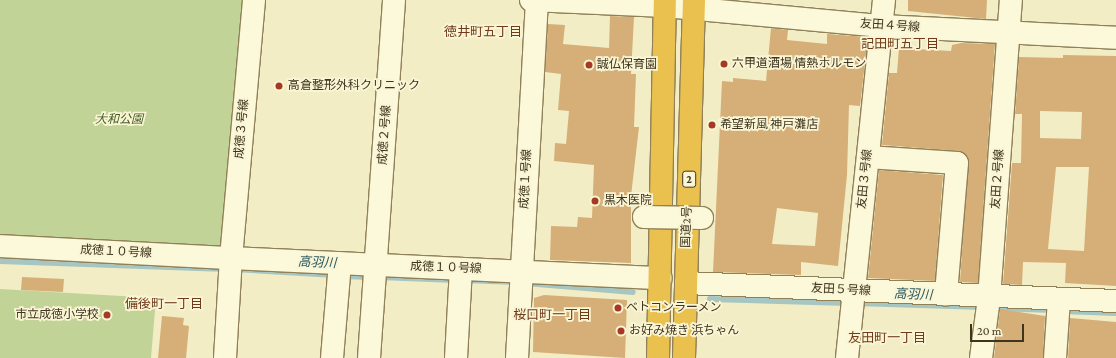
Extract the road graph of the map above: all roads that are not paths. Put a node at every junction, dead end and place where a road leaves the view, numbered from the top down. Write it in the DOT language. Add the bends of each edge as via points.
graph roads {
  1 [pos="254,0"];
  2 [pos="394,0"];
  3 [pos="531,0"];
  4 [pos="537,0"];
  5 [pos="884,0"];
  6 [pos="1011,0"];
  7 [pos="665,3"];
  8 [pos="694,4"];
  9 [pos="882,26"];
  10 [pos="1009,32"];
  11 [pos="1116,38"];
  12 [pos="868,157"];
  13 [pos="644,217"];
  14 [pos="702,218"];
  15 [pos="0,246"];
  16 [pos="231,260"];
  17 [pos="340,264"];
  18 [pos="461,269"];
  19 [pos="376,273"];
  20 [pos="661,278"];
  21 [pos="521,281"];
  22 [pos="686,283"];
  23 [pos="946,295"];
  24 [pos="852,299"];
  25 [pos="1116,301"];
  26 [pos="988,305"];
  27 [pos="1058,307"];
  28 [pos="225,358"];
  29 [pos="332,358"];
  30 [pos="369,358"];
  31 [pos="456,358"];
  32 [pos="517,358"];
  33 [pos="658,358"];
  34 [pos="684,358"];
  35 [pos="848,358"];
  36 [pos="981,358"];
  37 [pos="1055,358"];
  1 -- 16 [label="street, 成徳３号線"];
  2 -- 19 [label="street, 成徳２号線"];
  3 -- 4 [label="street, 友田４号線"];
  4 -- 7 [label="street, 友田４号線"];
  4 -- 21 [label="street, 成徳１号線"];
  5 -- 9 [label="street, 友田３号線"];
  6 -- 10 [label="street, 友田２号線"];
  7 -- 8 [label="street, 友田４号線"];
  7 -- 20 [label="highway, 国道2号"];
  8 -- 9 [label="street, 友田４号線"];
  8 -- 22 [label="highway, 国道2号 / 2"];
  9 -- 10 [label="street, 友田４号線"];
  9 -- 12 [label="street, 友田３号線"];
  10 -- 11 [label="street, 友田４号線"];
  10 -- 26 [label="street, 友田２号線"];
  12 -- 23 [label="street" via="957,163"];
  12 -- 24 [label="street, 友田３号線"];
  13 -- 14 [label="street, bridge"];
  15 -- 16 [label="street, 成徳１０号線"];
  16 -- 17 [label="street, 成徳１０号線"];
  16 -- 28 [label="street, 成徳３号線"];
  17 -- 19 [label="street, 成徳１０号線"];
  17 -- 29 [label="street"];
  18 -- 19 [label="street, 成徳１０号線"];
  18 -- 21 [label="street, 成徳１０号線"];
  18 -- 31 [label="street"];
  19 -- 30 [label="street, 成徳２号線"];
  20 -- 21 [label="street, 成徳１０号線"];
  20 -- 33 [label="highway, 国道2号"];
  21 -- 32 [label="street, 成徳１号線"];
  22 -- 24 [label="street, 友田５号線"];
  22 -- 34 [label="highway, 国道2号 / 2"];
  23 -- 24 [label="street, 友田５号線"];
  23 -- 26 [label="street, 友田５号線"];
  24 -- 35 [label="street, 友田３号線"];
  25 -- 27 [label="street, 友田５号線"];
  26 -- 27 [label="street, 友田５号線"];
  26 -- 36 [label="street, 友田２号線"];
  27 -- 37 [label="street"];
}
